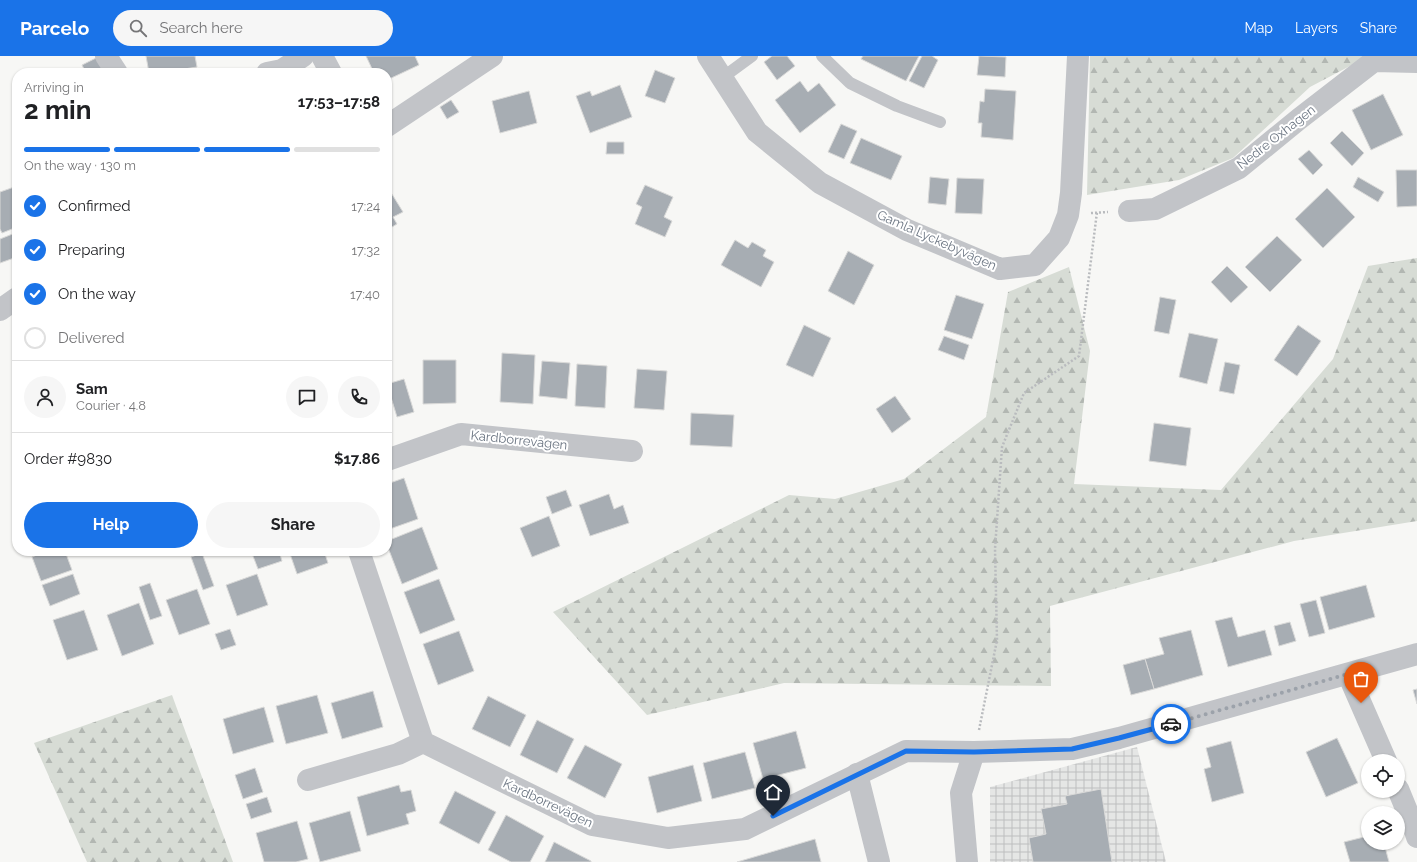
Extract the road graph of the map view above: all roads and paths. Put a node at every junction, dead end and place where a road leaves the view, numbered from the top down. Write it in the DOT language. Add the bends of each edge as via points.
graph roads {
  1 [pos="106,56"];
  2 [pos="303,56"];
  3 [pos="322,56"];
  4 [pos="492,56"];
  5 [pos="708,56"];
  6 [pos="752,56"];
  7 [pos="822,56"];
  8 [pos="1078,56"];
  9 [pos="1417,62"];
  10 [pos="114,68"];
  11 [pos="285,68"];
  12 [pos="328,68"];
  13 [pos="722,78"];
  14 [pos="940,122"];
  15 [pos="392,123"];
  16 [pos="1129,211"];
  17 [pos="1097,212"];
  18 [pos="1068,214"];
  19 [pos="12,302"];
  20 [pos="0,310"];
  21 [pos="632,451"];
  22 [pos="392,458"];
  23 [pos="361,556"];
  24 [pos="1417,654"];
  25 [pos="1348,674"];
  26 [pos="423,742"];
  27 [pos="974,752"];
  28 [pos="1383,754"];
  29 [pos="857,774"];
  30 [pos="308,780"];
  31 [pos="1402,798"];
  32 [pos="1417,837"];
  33 [pos="880,862"];
  34 [pos="967,862"];
  1 -- 10 [label="street"];
  2 -- 11 [label="street"];
  3 -- 12 [label="street"];
  4 -- 15 [label="street"];
  5 -- 13 [label="street, Gamla Lyckebyvägen"];
  6 -- 13 [label="lane"];
  7 -- 14 [label="lane" via="850,83 897,106"];
  8 -- 18 [label="street, Gamla Lyckebyvägen"];
  9 -- 16 [label="street, Nedre Oxhagen" via="1374,61 1239,168 1155,210"];
  13 -- 18 [label="street, Gamla Lyckebyvägen" via="757,132 820,183 907,230 1000,269 1035,266 1059,238"];
  16 -- 17 [label="path"];
  17 -- 18 [label="path"];
  17 -- 27 [label="path" via="1079,356 1024,393 1002,447 995,549 997,640"];
  19 -- 20 [label="street"];
  21 -- 22 [label="street, Kardborrevägen" via="461,434"];
  23 -- 26 [label="street"];
  24 -- 25 [label="street, Kardborrevägen"];
  25 -- 27 [label="street, Kardborrevägen" via="1072,749"];
  25 -- 28 [label="street"];
  26 -- 29 [label="street, Kardborrevägen" via="592,825 668,838 745,830"];
  26 -- 30 [label="street" via="398,754"];
  27 -- 29 [label="street, Kardborrevägen" via="906,751"];
  27 -- 34 [label="street" via="961,793"];
  29 -- 33 [label="street"];
  31 -- 32 [label="street"];
}
